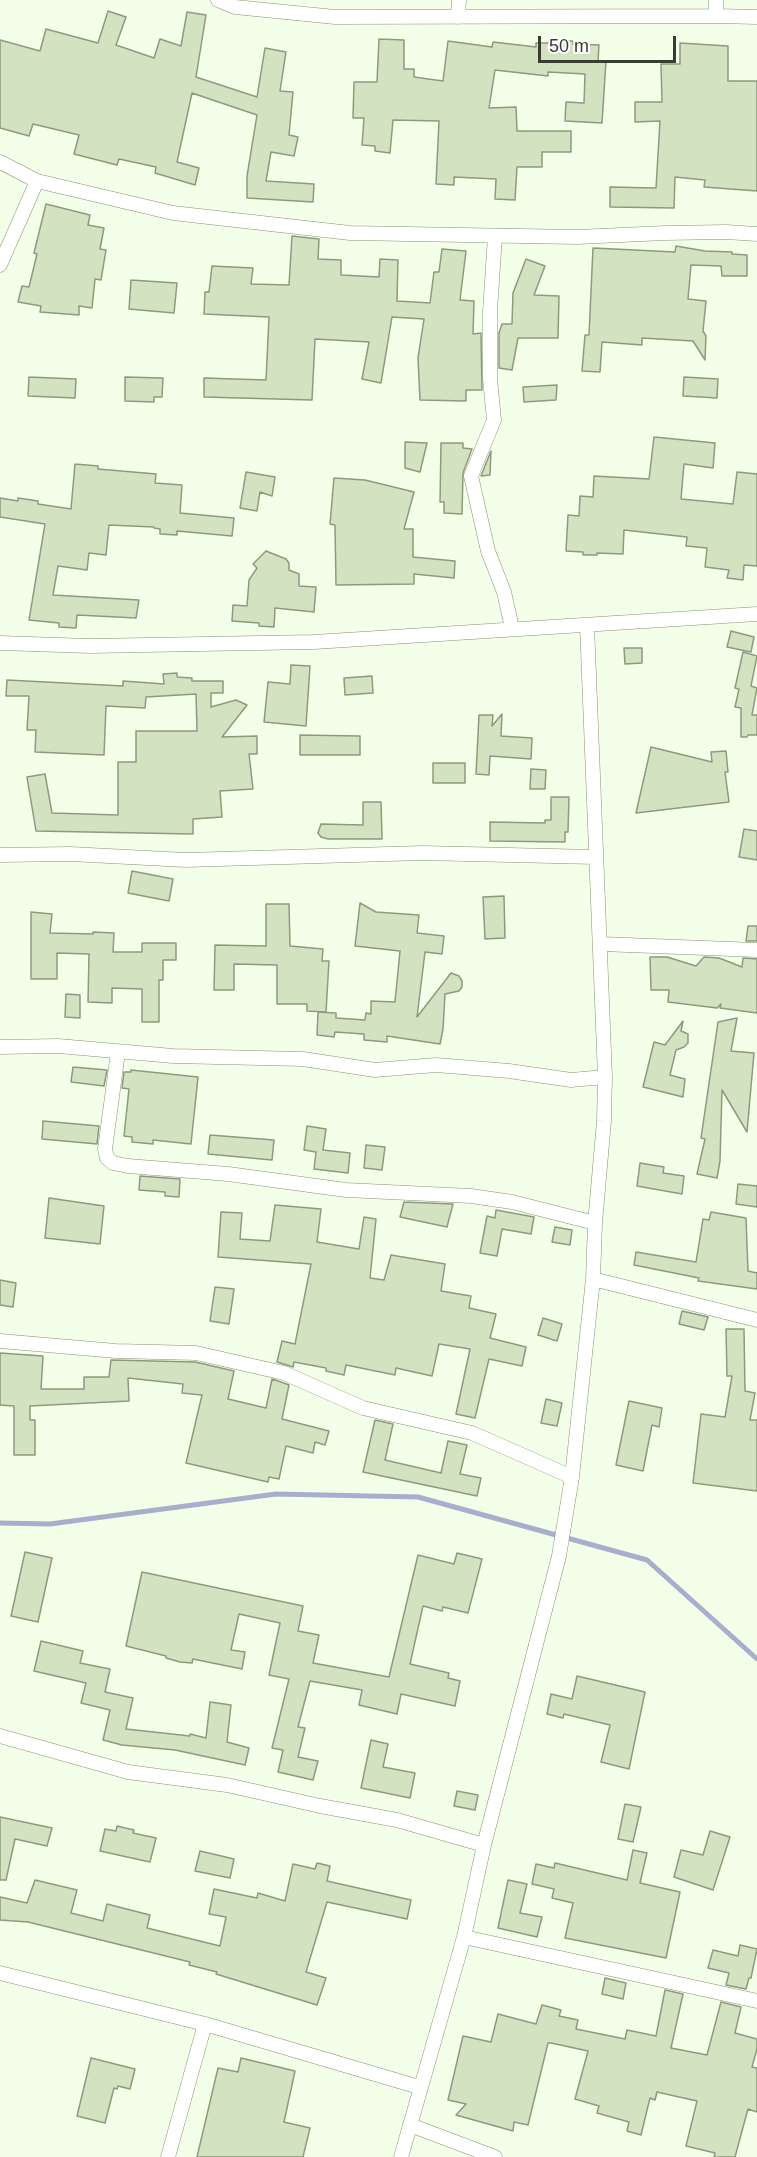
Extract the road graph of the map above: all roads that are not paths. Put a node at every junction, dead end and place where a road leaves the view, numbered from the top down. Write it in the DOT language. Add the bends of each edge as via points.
graph roads {
  1 [pos="218,0"];
  2 [pos="459,0"];
  3 [pos="716,0"];
  4 [pos="716,16"];
  5 [pos="458,17"];
  6 [pos="757,17"];
  7 [pos="0,162"];
  8 [pos="37,181"];
  9 [pos="757,234"];
  10 [pos="495,236"];
  11 [pos="0,265"];
  12 [pos="757,614"];
  13 [pos="586,625"];
  14 [pos="512,628"];
  15 [pos="0,643"];
  16 [pos="0,855"];
  17 [pos="596,857"];
  18 [pos="601,944"];
  19 [pos="757,950"];
  20 [pos="0,1047"];
  21 [pos="118,1052"];
  22 [pos="605,1077"];
  23 [pos="595,1223"];
  24 [pos="592,1279"];
  25 [pos="757,1320"];
  26 [pos="0,1341"];
  27 [pos="572,1477"];
  28 [pos="0,1736"];
  29 [pos="484,1845"];
  30 [pos="464,1937"];
  31 [pos="0,1973"];
  32 [pos="757,2001"];
  33 [pos="205,2024"];
  34 [pos="419,2087"];
  35 [pos="410,2125"];
  36 [pos="168,2157"];
  37 [pos="401,2157"];
  38 [pos="495,2157"];
  1 -- 5 [label="street" via="235,7 335,17"];
  2 -- 5 [label="street"];
  3 -- 4 [label="street"];
  4 -- 5 [label="street"];
  4 -- 6 [label="street"];
  7 -- 8 [label="street"];
  8 -- 10 [label="street" via="173,213 350,233"];
  8 -- 11 [label="street"];
  9 -- 10 [label="street"];
  10 -- 14 [label="street" via="490,312 494,420 471,476 488,551 504,592"];
  12 -- 13 [label="street"];
  13 -- 14 [label="street"];
  13 -- 17 [label="street"];
  14 -- 15 [label="street" via="314,642 90,646"];
  16 -- 17 [label="street" via="186,860 422,853"];
  17 -- 18 [label="street"];
  18 -- 19 [label="street"];
  18 -- 22 [label="street"];
  20 -- 21 [label="street" via="58,1046"];
  21 -- 22 [label="street" via="303,1059 375,1070 436,1065 571,1080"];
  21 -- 23 [label="street" via="105,1149 113,1163 346,1190 471,1196"];
  22 -- 23 [label="street"];
  23 -- 24 [label="street"];
  24 -- 25 [label="street"];
  24 -- 27 [label="street"];
  26 -- 27 [label="street" via="196,1353 284,1373 363,1408 472,1433"];
  27 -- 29 [label="street" via="560,1556"];
  28 -- 29 [label="street" via="128,1772 227,1785 397,1820"];
  29 -- 30 [label="street"];
  30 -- 32 [label="street"];
  30 -- 34 [label="street"];
  31 -- 33 [label="street"];
  33 -- 34 [label="street"];
  33 -- 36 [label="street"];
  34 -- 35 [label="street"];
  35 -- 37 [label="street"];
  35 -- 38 [label="street"];
}
